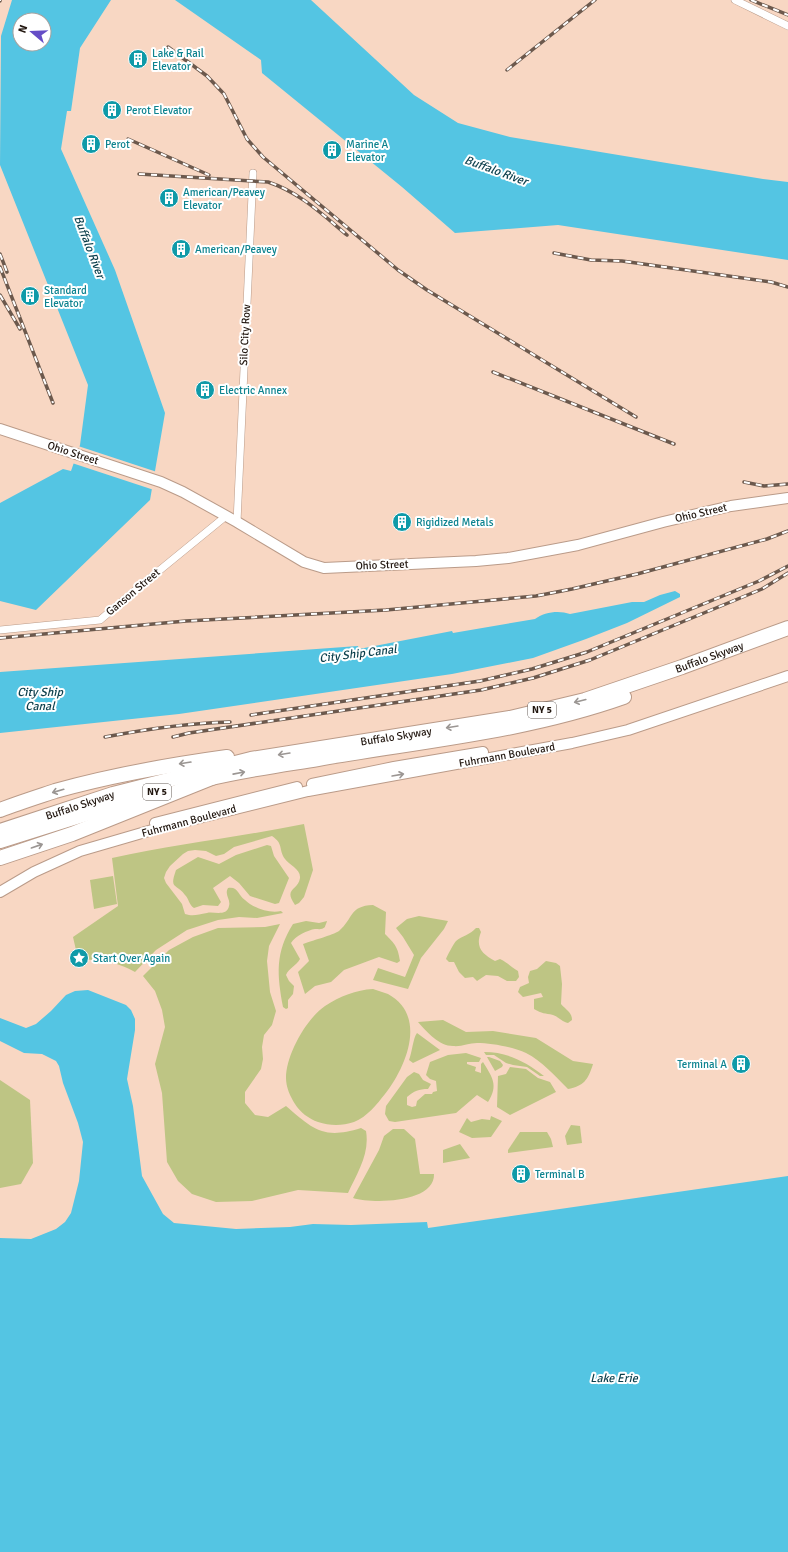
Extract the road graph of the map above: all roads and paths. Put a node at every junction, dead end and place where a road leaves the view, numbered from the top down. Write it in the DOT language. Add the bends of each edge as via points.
graph roads {
  1 [pos="735,0"];
  2 [pos="788,26"];
  3 [pos="253,173"];
  4 [pos="0,429"];
  5 [pos="788,498"];
  6 [pos="226,516"];
  7 [pos="236,522"];
  8 [pos="788,628"];
  9 [pos="0,630"];
  10 [pos="788,638"];
  11 [pos="746,649"];
  12 [pos="788,671"];
  13 [pos="788,676"];
  14 [pos="701,703"];
  15 [pos="323,753"];
  16 [pos="251,759"];
  17 [pos="214,777"];
  18 [pos="0,810"];
  19 [pos="0,830"];
  20 [pos="0,841"];
  21 [pos="72,852"];
  22 [pos="0,858"];
  23 [pos="0,884"];
  24 [pos="0,892"];
  1 -- 2 [label="street"];
  3 -- 7 [label="street, Silo City Row"];
  4 -- 6 [label="street, Ohio Street" via="161,482"];
  5 -- 7 [label="street, Ohio Street" via="731,506 578,545 476,562 324,568 304,562"];
  6 -- 7 [label="street, Ohio Street"];
  6 -- 9 [label="street, Ganson Street" via="100,620"];
  8 -- 11 [label="highway, Buffalo Skyway / NY 5"];
  10 -- 11 [label="highway, Buffalo Skyway / NY 5"];
  11 -- 15 [label="highway, Buffalo Skyway / NY 5" via="580,711 508,728"];
  12 -- 14 [label="street, Fuhrmann Boulevard"];
  13 -- 14 [label="street, Fuhrmann Boulevard"];
  14 -- 21 [label="street, Fuhrmann Boulevard" via="628,730 586,740 307,788"];
  15 -- 16 [label="highway, Buffalo Skyway / NY 5, one-way"];
  17 -- 15 [label="highway, Buffalo Skyway / NY 5, one-way"];
  16 -- 18 [label="highway, one-way" via="237,755 153,768 56,791"];
  16 -- 19 [label="highway, Buffalo Skyway / NY 5" via="112,794"];
  17 -- 20 [label="highway, Buffalo Skyway / NY 5" via="128,800"];
  22 -- 17 [label="highway, one-way" via="72,834"];
  21 -- 23 [label="street, Fuhrmann Boulevard" via="22,872"];
  21 -- 24 [label="street, Fuhrmann Boulevard"];
}
